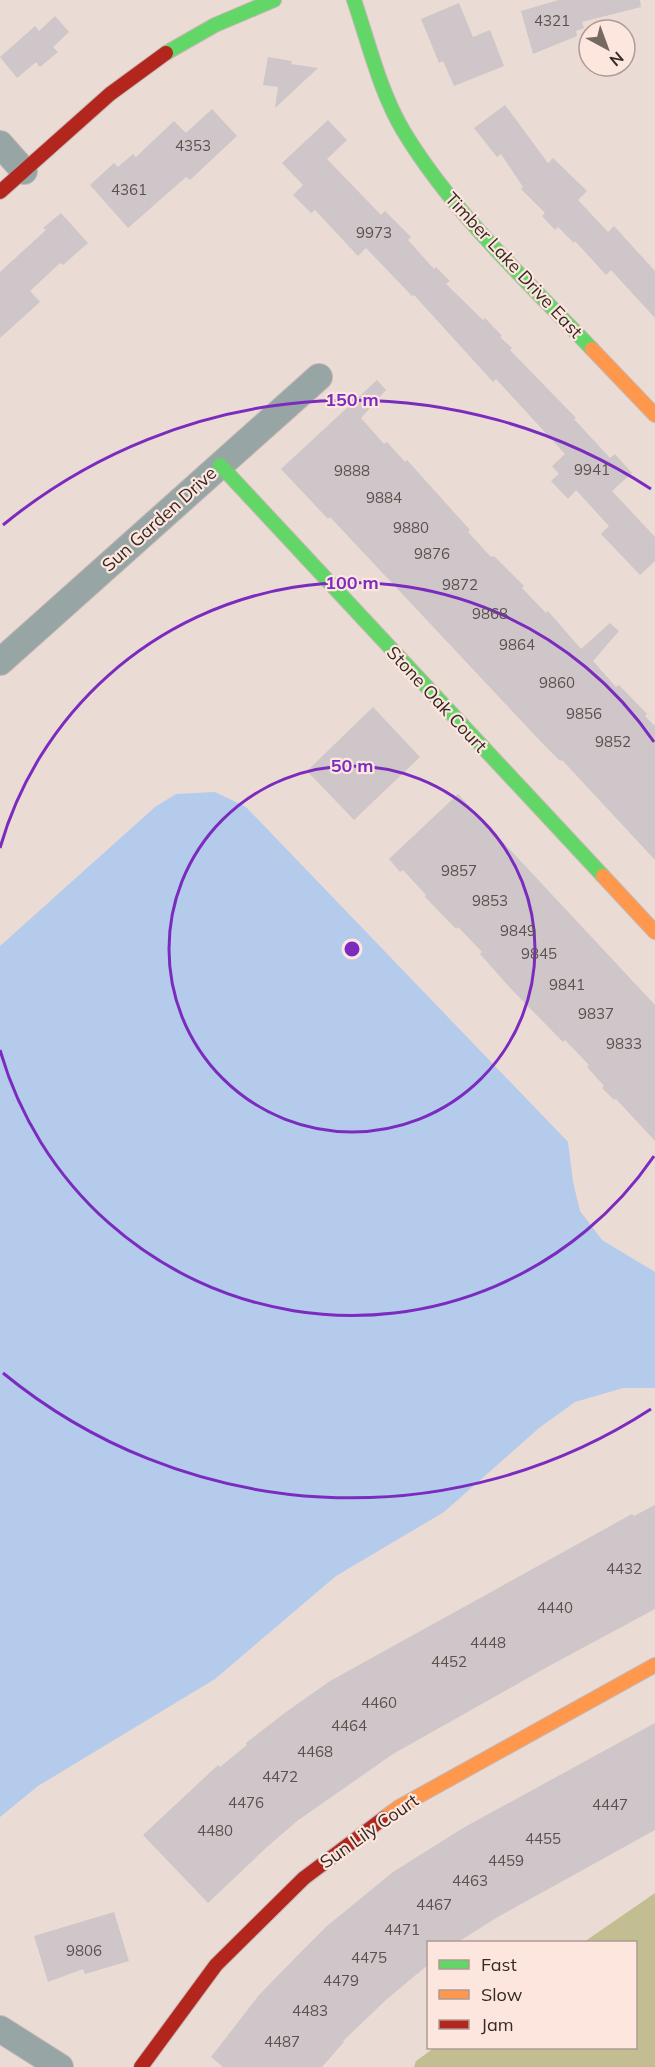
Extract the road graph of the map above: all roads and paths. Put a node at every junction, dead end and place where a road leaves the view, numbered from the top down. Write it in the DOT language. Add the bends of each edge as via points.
graph roads {
  1 [pos="274,0"];
  2 [pos="354,0"];
  3 [pos="0,144"];
  4 [pos="24,171"];
  5 [pos="0,192"];
  6 [pos="319,376"];
  7 [pos="655,415"];
  8 [pos="220,465"];
  9 [pos="0,662"];
  10 [pos="655,932"];
  11 [pos="655,1665"];
  12 [pos="0,2029"];
  13 [pos="60,2067"];
  14 [pos="141,2067"];
  1 -- 4 [label="street" via="181,43 129,79"];
  2 -- 7 [label="street, Timber Lake Drive East" via="389,102 431,171 468,219"];
  3 -- 4 [label="street"];
  4 -- 5 [label="street"];
  6 -- 8 [label="street, Sun Garden Drive"];
  8 -- 9 [label="street, Sun Garden Drive"];
  8 -- 10 [label="street, Stone Oak Court"];
  11 -- 14 [label="street, Sun Lily Court" via="399,1807 304,1878 216,1965"];
  12 -- 13 [label="street"];
}
